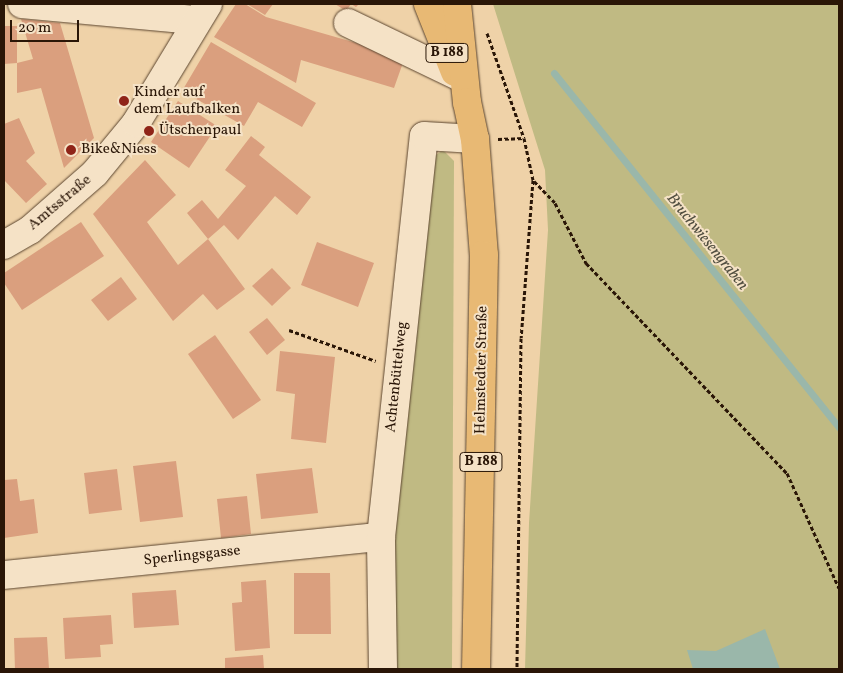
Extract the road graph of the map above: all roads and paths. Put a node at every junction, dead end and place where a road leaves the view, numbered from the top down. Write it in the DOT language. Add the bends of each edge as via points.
graph roads {
  1 [pos="22,4"];
  2 [pos="428,4"];
  3 [pos="457,4"];
  4 [pos="202,12"];
  5 [pos="348,23"];
  6 [pos="484,23"];
  7 [pos="456,75"];
  8 [pos="467,102"];
  9 [pos="475,139"];
  10 [pos="533,180"];
  11 [pos="4,245"];
  12 [pos="289,330"];
  13 [pos="398,368"];
  14 [pos="381,537"];
  15 [pos="4,575"];
  16 [pos="839,588"];
  17 [pos="383,669"];
  18 [pos="476,669"];
  19 [pos="517,669"];
  1 -- 4 [label="street"];
  2 -- 7 [label="main road, Helmstedter Straße / B 188"];
  3 -- 8 [label="main road, Helmstedter Straße / B 188"];
  4 -- 11 [label="street, Amtsstraße" via="136,123 95,174 30,230"];
  5 -- 7 [label="street"];
  6 -- 10 [label="path" via="524,138"];
  7 -- 8 [label="main road, Helmstedter Straße / B 188"];
  8 -- 9 [label="main road, Helmstedter Straße / B 188"];
  9 -- 13 [label="street, Achtenbüttelweg" via="424,136"];
  9 -- 18 [label="main road, Helmstedter Straße / B 188" via="484,255"];
  10 -- 16 [label="path" via="555,203 586,263 787,473"];
  10 -- 19 [label="path" via="521,338"];
  12 -- 13 [label="path"];
  13 -- 14 [label="street, Achtenbüttelweg"];
  14 -- 15 [label="street, Sperlingsgasse"];
  14 -- 17 [label="street, Achtenbüttelweg"];
}
